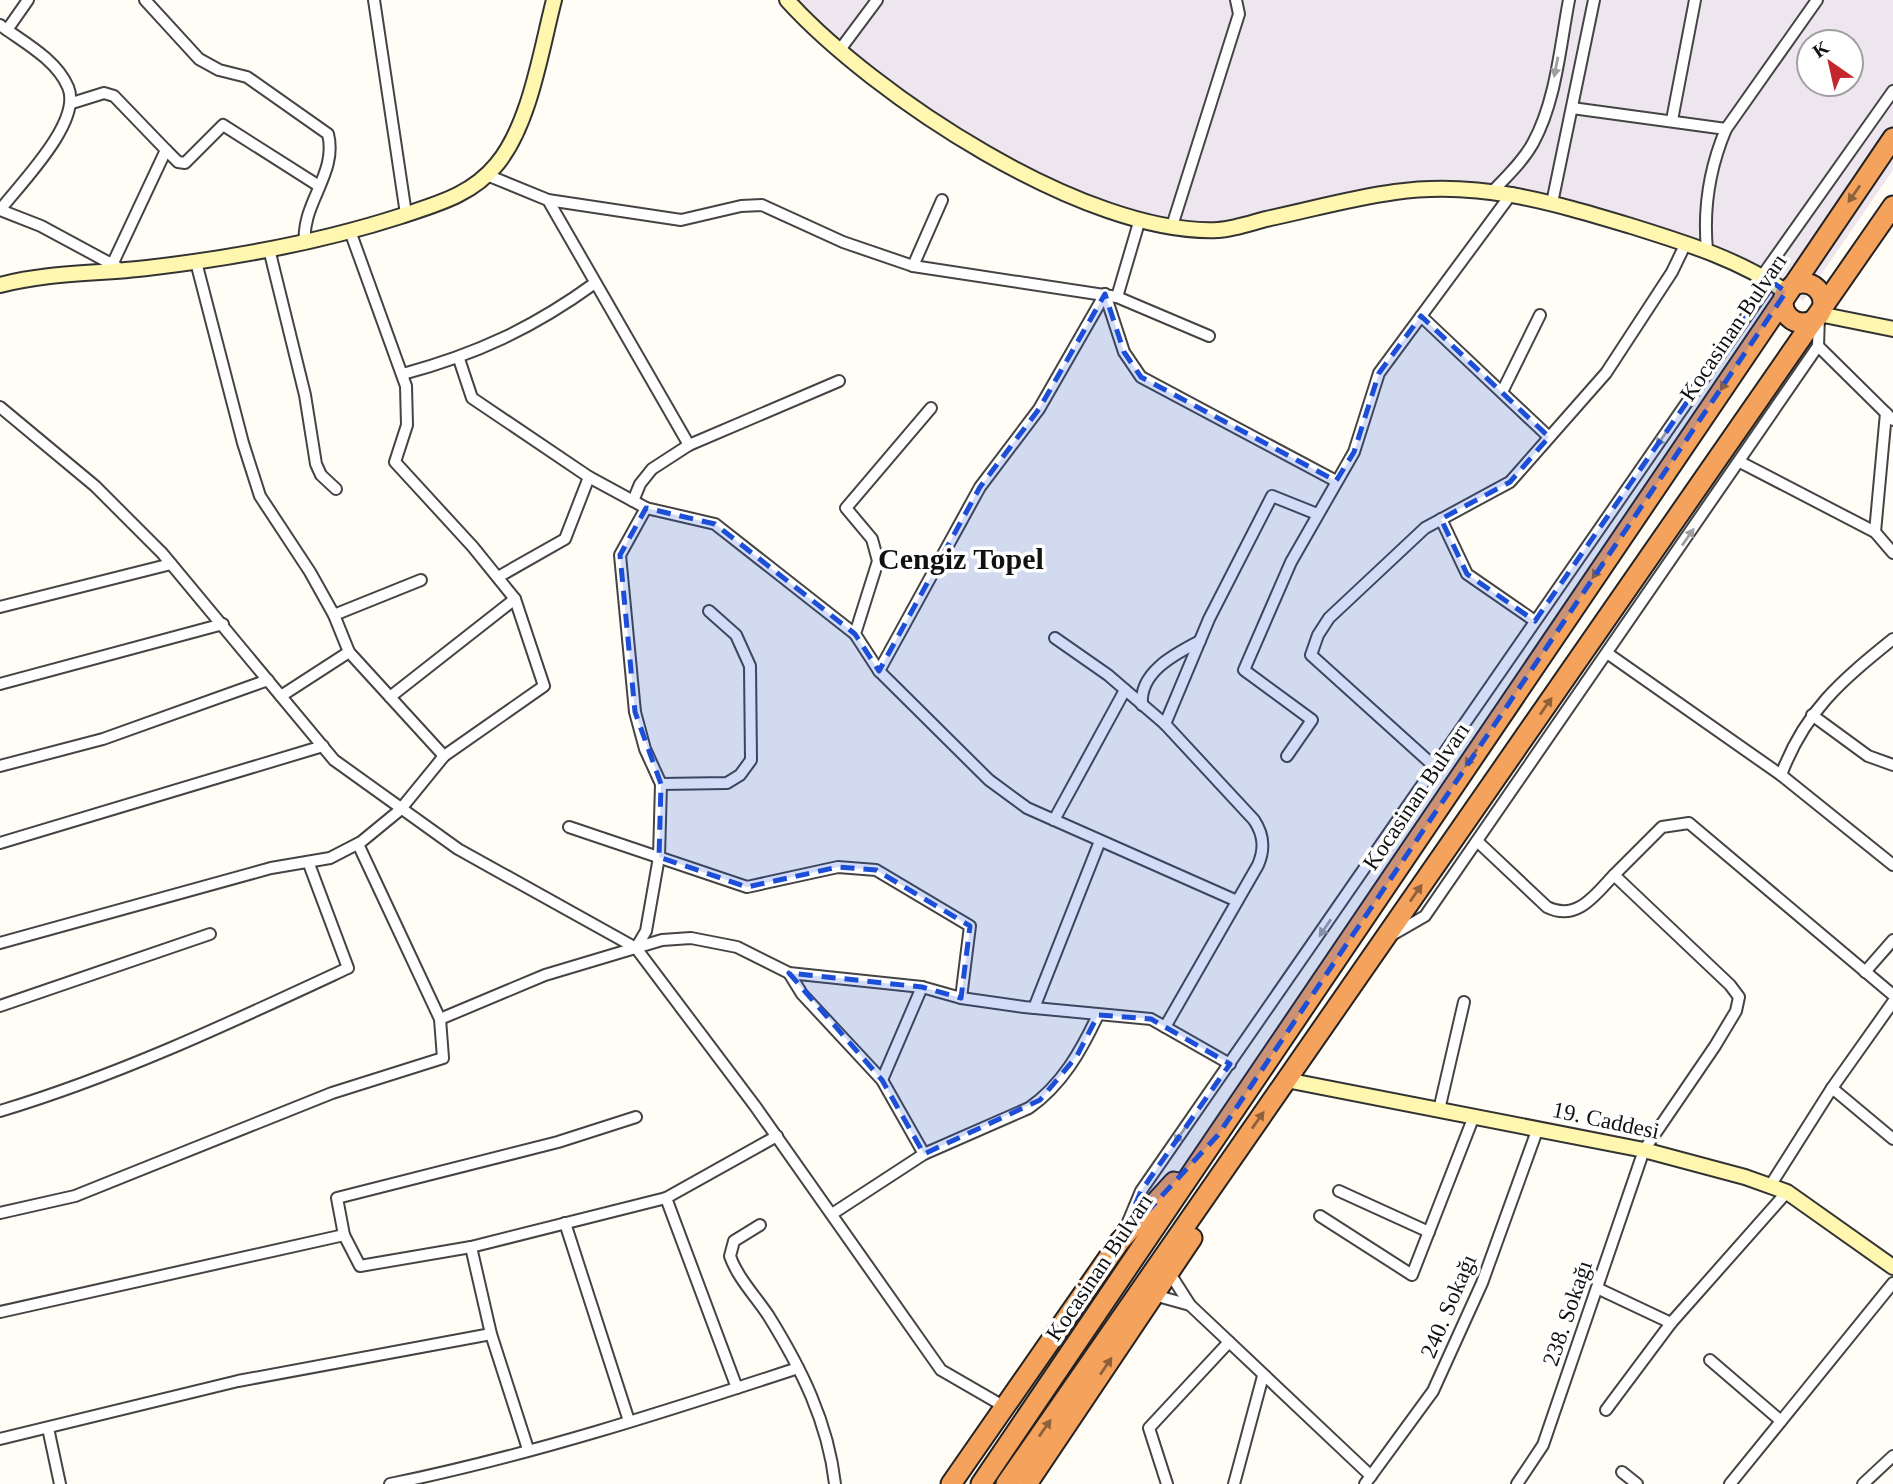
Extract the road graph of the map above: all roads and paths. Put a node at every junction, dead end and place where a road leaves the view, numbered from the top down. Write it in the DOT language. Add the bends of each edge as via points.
graph roads {
  1 [pos="28,0"];
  2 [pos="145,0"];
  3 [pos="374,0"];
  4 [pos="554,0"];
  5 [pos="787,0"];
  6 [pos="877,0"];
  7 [pos="1236,0"];
  8 [pos="1569,0"];
  9 [pos="1594,0"];
  10 [pos="1695,0"];
  11 [pos="1816,0"];
  12 [pos="4,28"];
  13 [pos="839,51"];
  14 [pos="1893,91"];
  15 [pos="72,103"];
  16 [pos="1572,108"];
  17 [pos="1672,120"];
  18 [pos="1726,129"];
  19 [pos="1893,138"];
  20 [pos="166,150"];
  21 [pos="487,175"];
  22 [pos="319,186"];
  23 [pos="1494,190"];
  24 [pos="1512,193"];
  25 [pos="942,200"];
  26 [pos="548,201"];
  27 [pos="1552,203"];
  28 [pos="1893,206"];
  29 [pos="0,210"];
  30 [pos="406,214"];
  31 [pos="1140,219"];
  32 [pos="1171,226"];
  33 [pos="350,230"];
  34 [pos="305,243"];
  35 [pos="1686,243"];
  36 [pos="269,249"];
  37 [pos="1707,250"];
  38 [pos="196,262"];
  39 [pos="914,266"];
  40 [pos="117,267"];
  41 [pos="595,283"];
  42 [pos="1773,283"];
  43 [pos="0,285"];
  44 [pos="1105,294"];
  45 [pos="1118,297"];
  46 [pos="1819,314"];
  47 [pos="1539,315"];
  48 [pos="1421,316"];
  49 [pos="1893,329"];
  50 [pos="1209,336"];
  51 [pos="1818,346"];
  52 [pos="459,359"];
  53 [pos="403,374"];
  54 [pos="839,381"];
  55 [pos="1502,392"];
  56 [pos="0,407"];
  57 [pos="931,408"];
  58 [pos="1889,416"];
  59 [pos="1549,437"];
  60 [pos="689,445"];
  61 [pos="1740,462"];
  62 [pos="589,477"];
  63 [pos="1336,481"];
  64 [pos="336,489"];
  65 [pos="633,501"];
  66 [pos="646,508"];
  67 [pos="1317,514"];
  68 [pos="1441,519"];
  69 [pos="1875,532"];
  70 [pos="1893,553"];
  71 [pos="171,564"];
  72 [pos="498,577"];
  73 [pos="421,580"];
  74 [pos="515,598"];
  75 [pos="0,607"];
  76 [pos="709,611"];
  77 [pos="334,615"];
  78 [pos="1535,621"];
  79 [pos="223,624"];
  80 [pos="855,634"];
  81 [pos="1055,638"];
  82 [pos="1893,639"];
  83 [pos="1200,641"];
  84 [pos="349,652"];
  85 [pos="1607,653"];
  86 [pos="878,671"];
  87 [pos="268,680"];
  88 [pos="0,684"];
  89 [pos="1125,690"];
  90 [pos="281,696"];
  91 [pos="390,697"];
  92 [pos="1142,705"];
  93 [pos="1812,715"];
  94 [pos="1165,724"];
  95 [pos="323,746"];
  96 [pos="444,756"];
  97 [pos="1287,756"];
  98 [pos="1893,765"];
  99 [pos="0,766"];
  100 [pos="1435,767"];
  101 [pos="1781,775"];
  102 [pos="661,784"];
  103 [pos="400,810"];
  104 [pos="1054,820"];
  105 [pos="569,827"];
  106 [pos="1100,841"];
  107 [pos="1477,841"];
  108 [pos="0,843"];
  109 [pos="358,844"];
  110 [pos="659,857"];
  111 [pos="309,864"];
  112 [pos="1893,865"];
  113 [pos="1614,875"];
  114 [pos="1237,901"];
  115 [pos="210,933"];
  116 [pos="1383,940"];
  117 [pos="1893,940"];
  118 [pos="0,943"];
  119 [pos="636,948"];
  120 [pos="1865,972"];
  121 [pos="789,973"];
  122 [pos="922,987"];
  123 [pos="1893,995"];
  124 [pos="961,998"];
  125 [pos="1464,1002"];
  126 [pos="1893,1002"];
  127 [pos="0,1006"];
  128 [pos="1034,1008"];
  129 [pos="1098,1015"];
  130 [pos="440,1018"];
  131 [pos="1165,1027"];
  132 [pos="1230,1064"];
  133 [pos="882,1080"];
  134 [pos="1286,1080"];
  135 [pos="1832,1088"];
  136 [pos="1439,1110"];
  137 [pos="0,1111"];
  138 [pos="1474,1116"];
  139 [pos="636,1117"];
  140 [pos="1538,1128"];
  141 [pos="1218,1135"];
  142 [pos="777,1136"];
  143 [pos="1893,1139"];
  144 [pos="1644,1150"];
  145 [pos="1236,1151"];
  146 [pos="924,1154"];
  147 [pos="1770,1186"];
  148 [pos="1339,1191"];
  149 [pos="1787,1192"];
  150 [pos="666,1198"];
  151 [pos="0,1213"];
  152 [pos="832,1214"];
  153 [pos="1320,1216"];
  154 [pos="565,1223"];
  155 [pos="760,1225"];
  156 [pos="1429,1231"];
  157 [pos="344,1235"];
  158 [pos="1120,1241"];
  159 [pos="471,1247"];
  160 [pos="1893,1267"];
  161 [pos="1169,1272"];
  162 [pos="1893,1283"];
  163 [pos="1599,1289"];
  164 [pos="1154,1295"];
  165 [pos="1191,1305"];
  166 [pos="0,1312"];
  167 [pos="1671,1323"];
  168 [pos="491,1334"];
  169 [pos="1228,1342"];
  170 [pos="1710,1360"];
  171 [pos="798,1368"];
  172 [pos="1263,1376"];
  173 [pos="737,1388"];
  174 [pos="1005,1407"];
  175 [pos="1606,1410"];
  176 [pos="629,1421"];
  177 [pos="1781,1421"];
  178 [pos="48,1428"];
  179 [pos="0,1439"];
  180 [pos="528,1449"];
  181 [pos="1893,1456"];
  182 [pos="1622,1472"];
  183 [pos="1368,1480"];
  184 [pos="954,1481"];
  185 [pos="1633,1483"];
  186 [pos="60,1484"];
  187 [pos="390,1484"];
  188 [pos="835,1484"];
  189 [pos="981,1484"];
  190 [pos="1006,1484"];
  191 [pos="1027,1484"];
  192 [pos="1167,1484"];
  193 [pos="1234,1484"];
  194 [pos="1517,1484"];
  195 [pos="1730,1484"];
  196 [pos="1863,1484"];
  1 -- 12 [label="street"];
  2 -- 22 [label="street" via="199,59 219,70 247,76 328,134 331,159"];
  3 -- 30 [label="street"];
  4 -- 21 [label="street" via="517,130"];
  5 -- 13 [label="street"];
  6 -- 13 [label="street"];
  7 -- 32 [label="street" via="1239,14"];
  8 -- 23 [label="street, one-way" via="1541,128"];
  9 -- 16 [label="street"];
  10 -- 17 [label="street"];
  11 -- 18 [label="street"];
  12 -- 15 [label="street" via="58,72"];
  13 -- 31 [label="street" via="921,113 1018,169 1088,202"];
  14 -- 42 [label="street"];
  15 -- 20 [label="street" via="104,93 114,96"];
  15 -- 29 [label="street" via="63,127"];
  16 -- 17 [label="street"];
  16 -- 27 [label="street"];
  17 -- 18 [label="street"];
  18 -- 37 [label="street" via="1707,193"];
  19 -- 42 [label="highway, Kocasinan Bulvarı, one-way"];
  20 -- 22 [label="street" via="185,163 223,125"];
  20 -- 40 [label="street"];
  21 -- 26 [label="street"];
  21 -- 30 [label="street" via="451,199"];
  22 -- 34 [label="street" via="306,219"];
  23 -- 24 [label="street"];
  23 -- 32 [label="street" via="1394,192 1219,230"];
  24 -- 27 [label="street"];
  24 -- 48 [label="street"];
  25 -- 39 [label="street"];
  26 -- 39 [label="street" via="681,220 762,205 843,242"];
  26 -- 41 [label="street"];
  27 -- 35 [label="street"];
  28 -- 46 [label="highway, Kocasinan Bulvarı"];
  29 -- 40 [label="street" via="41,226"];
  30 -- 33 [label="street"];
  31 -- 32 [label="street"];
  31 -- 45 [label="street"];
  33 -- 34 [label="street"];
  33 -- 53 [label="street"];
  34 -- 36 [label="street"];
  35 -- 37 [label="street"];
  35 -- 59 [label="street" via="1606,373"];
  36 -- 38 [label="street"];
  36 -- 64 [label="street" via="305,395 316,464"];
  37 -- 42 [label="street"];
  38 -- 40 [label="street"];
  38 -- 77 [label="street" via="260,496"];
  39 -- 44 [label="street"];
  40 -- 43 [label="street"];
  41 -- 52 [label="street" via="522,331"];
  41 -- 60 [label="street"];
  42 -- 46 [label="highway" via="1792,319 1810,321"];
  42 -- 46 [label="highway" via="1814,286 1821,296"];
  42 -- 78 [label="street, one-way"];
  42 -- 141 [label="highway, Kocasinan Bulvarı, one-way"];
  44 -- 45 [label="street"];
  44 -- 63 [label="street" via="1124,352 1141,377"];
  44 -- 86 [label="street" via="1040,409 980,487"];
  45 -- 50 [label="street"];
  46 -- 49 [label="street"];
  46 -- 51 [label="street"];
  116 -- 46 [label="highway, Kocasinan Bulvarı, one-way"];
  47 -- 55 [label="street"];
  48 -- 55 [label="street"];
  48 -- 63 [label="street" via="1379,373 1354,452"];
  51 -- 58 [label="street"];
  51 -- 61 [label="street"];
  52 -- 53 [label="street"];
  52 -- 62 [label="street" via="472,398"];
  53 -- 72 [label="street" via="407,425 395,462"];
  54 -- 60 [label="street"];
  55 -- 59 [label="street"];
  56 -- 71 [label="street" via="95,486"];
  57 -- 80 [label="street" via="846,508 872,539 878,561"];
  58 -- 69 [label="street"];
  59 -- 68 [label="street" via="1510,482"];
  60 -- 65 [label="street" via="652,469"];
  61 -- 69 [label="street"];
  85 -- 61 [label="street, one-way"];
  62 -- 65 [label="street"];
  62 -- 72 [label="street" via="565,540"];
  63 -- 67 [label="street"];
  65 -- 66 [label="street"];
  66 -- 80 [label="street" via="715,524"];
  66 -- 102 [label="street" via="620,555 635,712"];
  67 -- 83 [label="street" via="1272,496"];
  67 -- 97 [label="street" via="1244,670 1312,719"];
  68 -- 78 [label="street" via="1467,574"];
  68 -- 100 [label="street" via="1424,528 1329,618 1311,655"];
  69 -- 70 [label="street"];
  71 -- 75 [label="street"];
  71 -- 79 [label="street"];
  72 -- 74 [label="street"];
  73 -- 77 [label="street"];
  74 -- 91 [label="street"];
  74 -- 96 [label="street" via="544,686"];
  76 -- 102 [label="street" via="736,635 750,666 751,760 727,783"];
  77 -- 84 [label="street"];
  78 -- 100 [label="street"];
  79 -- 87 [label="street"];
  79 -- 88 [label="street"];
  80 -- 86 [label="street"];
  81 -- 89 [label="street"];
  82 -- 93 [label="street" via="1840,681"];
  83 -- 92 [label="street" via="1150,675"];
  83 -- 94 [label="street"];
  84 -- 90 [label="street"];
  84 -- 91 [label="street"];
  85 -- 101 [label="street"];
  85 -- 107 [label="street"];
  86 -- 104 [label="street" via="989,780 1027,808"];
  87 -- 90 [label="street"];
  87 -- 99 [label="street" via="103,739"];
  89 -- 92 [label="street"];
  89 -- 104 [label="street"];
  90 -- 95 [label="street"];
  91 -- 96 [label="street"];
  92 -- 94 [label="street"];
  93 -- 98 [label="street" via="1868,756"];
  93 -- 101 [label="street"];
  94 -- 114 [label="street" via="1258,827 1263,842 1261,858"];
  95 -- 103 [label="street" via="334,760"];
  95 -- 108 [label="street"];
  96 -- 103 [label="street"];
  100 -- 132 [label="street, one-way"];
  101 -- 112 [label="street"];
  102 -- 110 [label="street"];
  103 -- 109 [label="street"];
  103 -- 119 [label="street" via="499,874"];
  104 -- 106 [label="street"];
  105 -- 110 [label="street"];
  106 -- 114 [label="street"];
  106 -- 128 [label="street"];
  107 -- 113 [label="street" via="1557,912 1583,907"];
  107 -- 116 [label="street" via="1425,916"];
  109 -- 111 [label="street"];
  109 -- 130 [label="street"];
  110 -- 119 [label="street" via="646,931"];
  110 -- 124 [label="street" via="747,887 838,867 876,870 970,926"];
  111 -- 118 [label="street" via="271,868"];
  111 -- 137 [label="street" via="348,968 61,1093"];
  113 -- 120 [label="street" via="1662,827 1689,823"];
  113 -- 144 [label="street, 238. Sokağı" via="1739,997 1715,1046"];
  114 -- 131 [label="street"];
  115 -- 127 [label="street"];
  116 -- 134 [label="highway, Kocasinan Bulvarı"];
  117 -- 120 [label="street"];
  119 -- 121 [label="street" via="676,938 706,939 737,947"];
  119 -- 130 [label="street" via="545,975"];
  119 -- 142 [label="street"];
  120 -- 123 [label="street"];
  121 -- 122 [label="street"];
  121 -- 133 [label="street" via="802,994"];
  122 -- 124 [label="street"];
  122 -- 133 [label="street"];
  124 -- 128 [label="street"];
  125 -- 136 [label="street"];
  126 -- 135 [label="street"];
  128 -- 129 [label="street"];
  129 -- 131 [label="street" via="1151,1019"];
  129 -- 146 [label="street" via="1077,1056 1040,1100"];
  130 -- 151 [label="street" via="443,1058 332,1093 75,1196"];
  131 -- 132 [label="street"];
  132 -- 158 [label="street, one-way" via="1141,1191"];
  133 -- 146 [label="street"];
  134 -- 136 [label="street, 19. Caddesi"];
  145 -- 134 [label="highway, Kocasinan Bulvarı, one-way"];
  135 -- 143 [label="street"];
  135 -- 147 [label="street"];
  136 -- 138 [label="street, 19. Caddesi"];
  138 -- 140 [label="street, 19. Caddesi"];
  138 -- 156 [label="street"];
  139 -- 157 [label="street" via="337,1199"];
  140 -- 144 [label="street, 19. Caddesi"];
  140 -- 183 [label="street, 240. Sokağı" via="1492,1257 1433,1391"];
  141 -- 158 [label="highway"];
  141 -- 189 [label="highway, Kocasinan Bulvarı"];
  142 -- 150 [label="street"];
  142 -- 152 [label="street"];
  144 -- 147 [label="street, 19. Caddesi"];
  144 -- 163 [label="street, 238. Sokağı"];
  145 -- 161 [label="highway" via="1198,1229"];
  190 -- 145 [label="highway, Kocasinan Bulvarı, one-way"];
  146 -- 152 [label="street"];
  147 -- 149 [label="street, 19. Caddesi"];
  148 -- 156 [label="street"];
  149 -- 160 [label="street, 19. Caddesi"];
  149 -- 167 [label="street"];
  150 -- 154 [label="street"];
  150 -- 173 [label="street"];
  152 -- 174 [label="street" via="941,1370"];
  153 -- 156 [label="street" via="1412,1275"];
  154 -- 159 [label="street"];
  154 -- 176 [label="street"];
  155 -- 171 [label="street" via="734,1241 730,1256"];
  157 -- 159 [label="street" via="360,1266"];
  157 -- 166 [label="street"];
  158 -- 174 [label="highway"];
  159 -- 168 [label="street"];
  161 -- 164 [label="highway"];
  161 -- 165 [label="street"];
  162 -- 177 [label="street"];
  163 -- 167 [label="street"];
  163 -- 194 [label="street, 238. Sokağı" via="1544,1445"];
  164 -- 165 [label="street"];
  191 -- 164 [label="highway, one-way"];
  165 -- 169 [label="street"];
  167 -- 175 [label="street"];
  168 -- 178 [label="street" via="238,1381"];
  168 -- 180 [label="street"];
  169 -- 172 [label="street"];
  169 -- 192 [label="street" via="1149,1428"];
  170 -- 177 [label="street"];
  171 -- 173 [label="street"];
  171 -- 188 [label="street" via="824,1427"];
  172 -- 183 [label="street"];
  172 -- 193 [label="street"];
  173 -- 176 [label="street"];
  174 -- 184 [label="highway"];
  176 -- 180 [label="street"];
  177 -- 195 [label="street"];
  178 -- 179 [label="street"];
  178 -- 186 [label="street"];
  180 -- 187 [label="street"];
  181 -- 196 [label="street"];
  182 -- 185 [label="street"];
}
